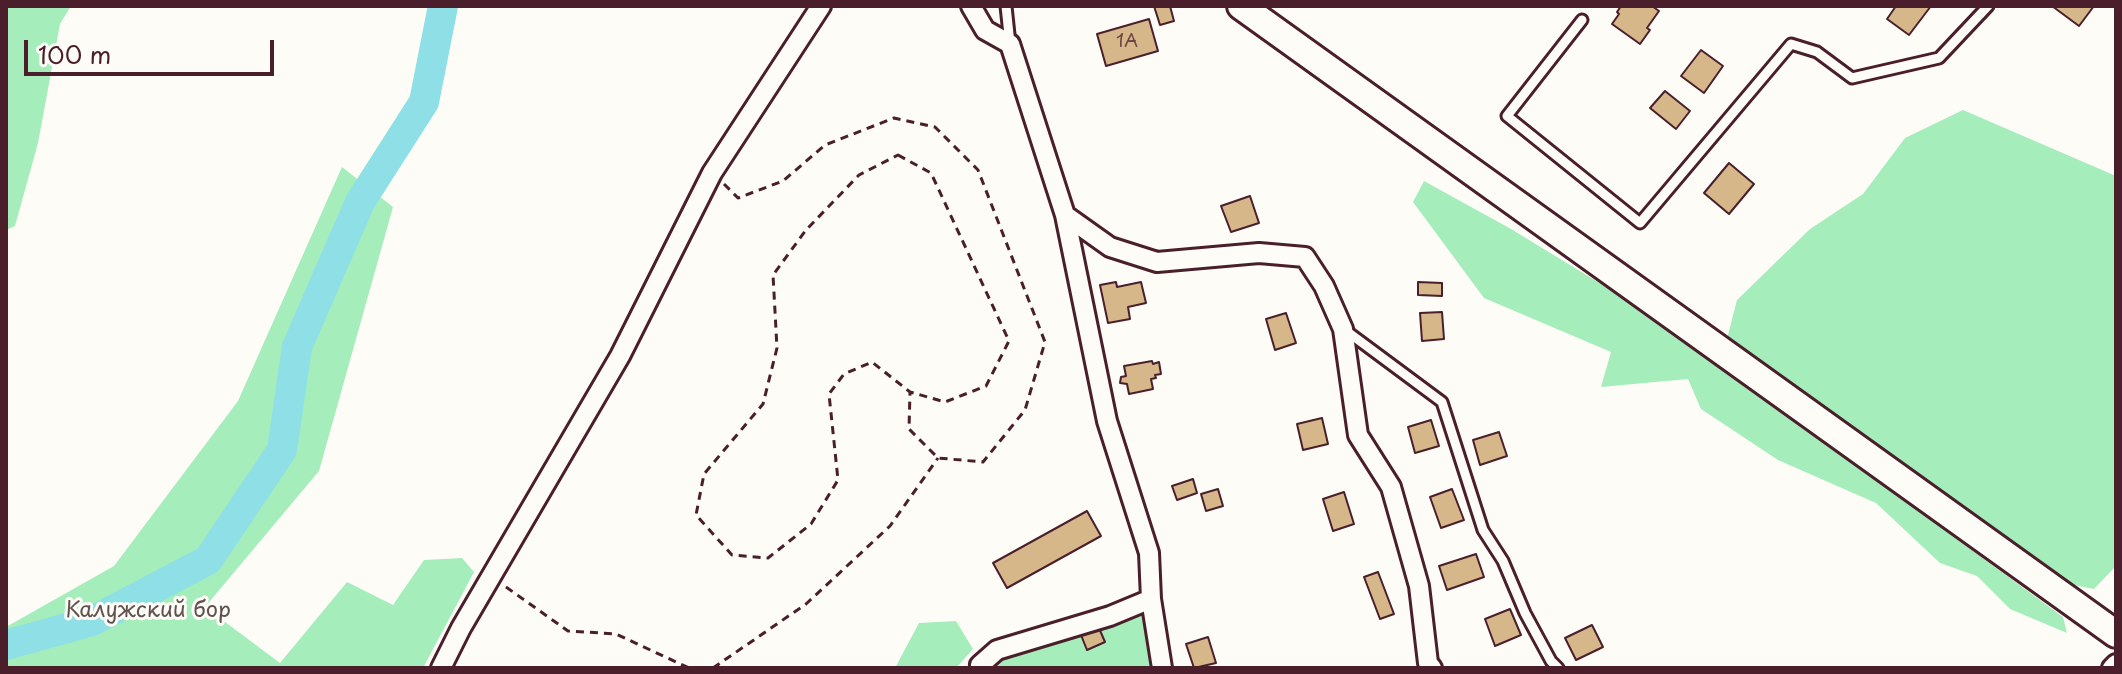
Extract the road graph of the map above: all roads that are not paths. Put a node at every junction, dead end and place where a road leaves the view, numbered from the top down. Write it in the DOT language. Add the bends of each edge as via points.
graph roads {
  1 [pos="821,6"];
  2 [pos="971,6"];
  3 [pos="1006,6"];
  4 [pos="1241,6"];
  5 [pos="1988,6"];
  6 [pos="1582,20"];
  7 [pos="1010,44"];
  8 [pos="1065,215"];
  9 [pos="1343,329"];
  10 [pos="1151,599"];
  11 [pos="2116,634"];
  12 [pos="979,667"];
  13 [pos="441,668"];
  14 [pos="1162,668"];
  15 [pos="1432,668"];
  16 [pos="1558,668"];
  1 -- 13 [label="street" via="712,173 620,356"];
  2 -- 7 [label="street" via="985,30"];
  3 -- 7 [label="lane"];
  4 -- 11 [label="main road"];
  5 -- 6 [label="lane" via="1939,58 1852,78 1817,52 1791,44 1640,223 1507,116"];
  7 -- 8 [label="street"];
  8 -- 9 [label="street" via="1110,247 1157,262 1259,253 1305,257"];
  8 -- 10 [label="street" via="1107,421 1149,553"];
  9 -- 15 [label="street" via="1358,435 1391,487 1419,586"];
  9 -- 16 [label="lane" via="1442,402 1483,530"];
  10 -- 12 [label="street" via="997,650"];
  10 -- 14 [label="street"];
}
